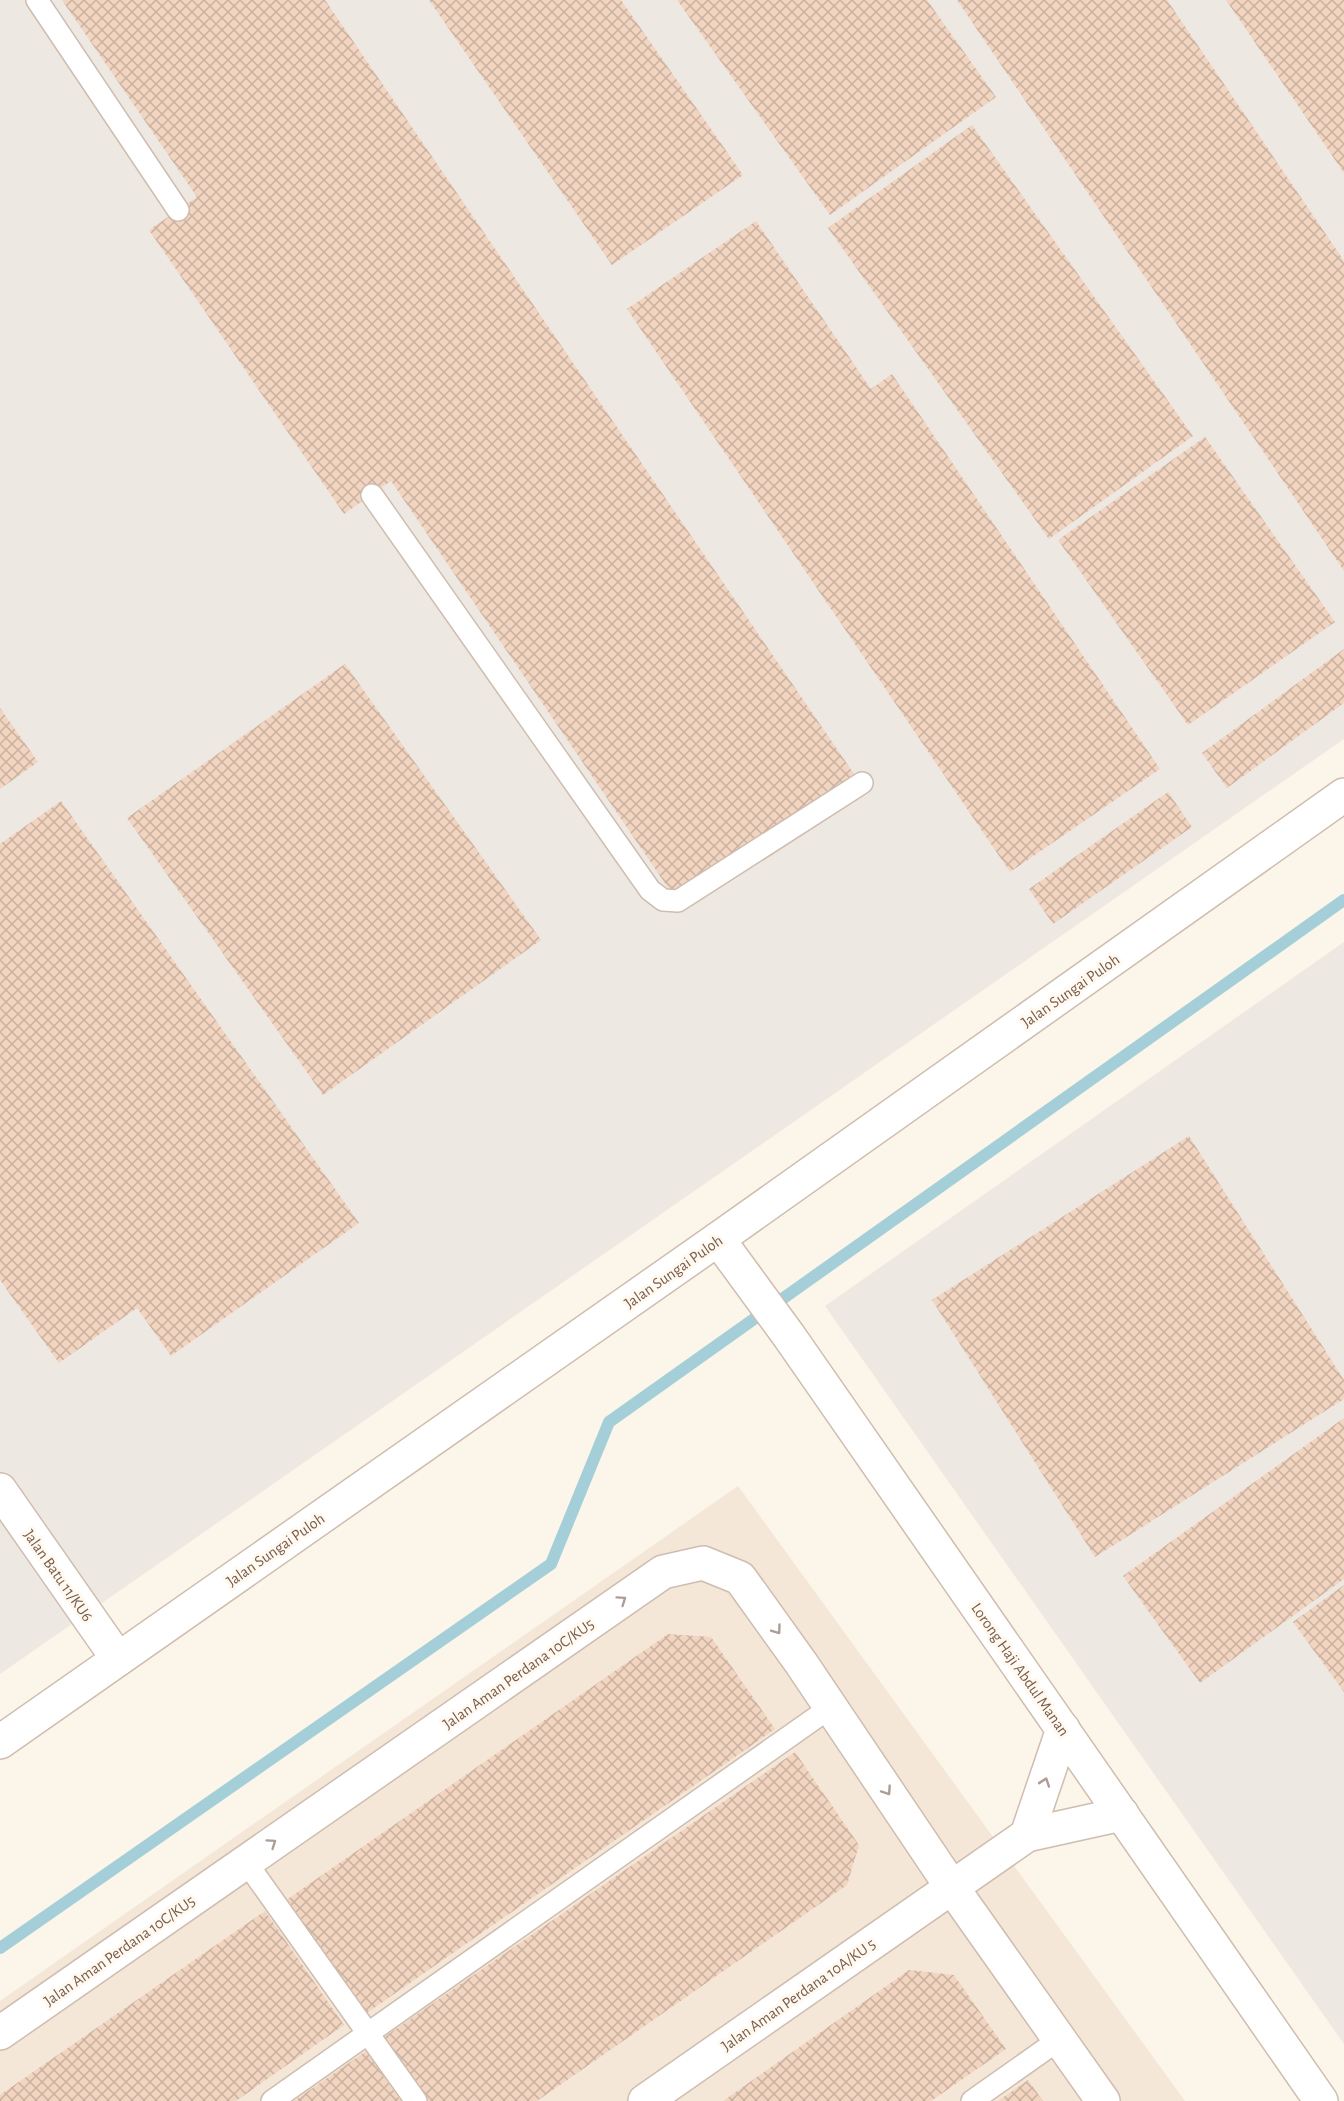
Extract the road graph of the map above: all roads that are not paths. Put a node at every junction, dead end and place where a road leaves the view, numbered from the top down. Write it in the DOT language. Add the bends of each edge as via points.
graph roads {
  1 [pos="37,0"];
  2 [pos="178,210"];
  3 [pos="372,495"];
  4 [pos="862,783"];
  5 [pos="1344,795"];
  6 [pos="718,1239"];
  7 [pos="0,1490"];
  8 [pos="118,1659"];
  9 [pos="831,1707"];
  10 [pos="1063,1729"];
  11 [pos="0,1742"];
  12 [pos="1122,1814"];
  13 [pos="1027,1834"];
  14 [pos="246,1862"];
  15 [pos="951,1886"];
  16 [pos="0,2033"];
  17 [pos="368,2033"];
  18 [pos="1060,2039"];
  19 [pos="272,2101"];
  20 [pos="416,2101"];
  21 [pos="645,2101"];
  22 [pos="972,2101"];
  23 [pos="1103,2101"];
  24 [pos="1321,2101"];
  1 -- 2 [label="lane"];
  3 -- 4 [label="lane" via="650,890 663,900 678,901"];
  5 -- 6 [label="street, Jalan Sungai Puloh"];
  6 -- 8 [label="street, Jalan Sungai Puloh"];
  6 -- 10 [label="street, Lorong Haji Abdul Manan"];
  7 -- 8 [label="street, Jalan Batu 11/KU6"];
  8 -- 11 [label="street, Jalan Sungai Puloh"];
  14 -- 9 [label="street, Jalan Aman Perdana 10C/KU5, one-way" via="663,1572 703,1563 740,1578"];
  9 -- 15 [label="street, Jalan Aman Perdana 10C/KU5, one-way"];
  9 -- 17 [label="lane"];
  10 -- 12 [label="street, Lorong Haji Abdul Manan"];
  13 -- 10 [label="street, one-way"];
  12 -- 13 [label="street"];
  12 -- 24 [label="street, Lorong Haji Abdul Manan"];
  13 -- 15 [label="street, Jalan Aman Perdana 10A/KU 5"];
  14 -- 16 [label="street, Jalan Aman Perdana 10C/KU5"];
  14 -- 17 [label="lane"];
  15 -- 18 [label="street, Jalan Aman Perdana 10C/KU5"];
  15 -- 21 [label="street, Jalan Aman Perdana 10A/KU 5"];
  17 -- 19 [label="lane"];
  17 -- 20 [label="lane"];
  18 -- 22 [label="lane"];
  18 -- 23 [label="street, Jalan Aman Perdana 10C/KU5"];
}
